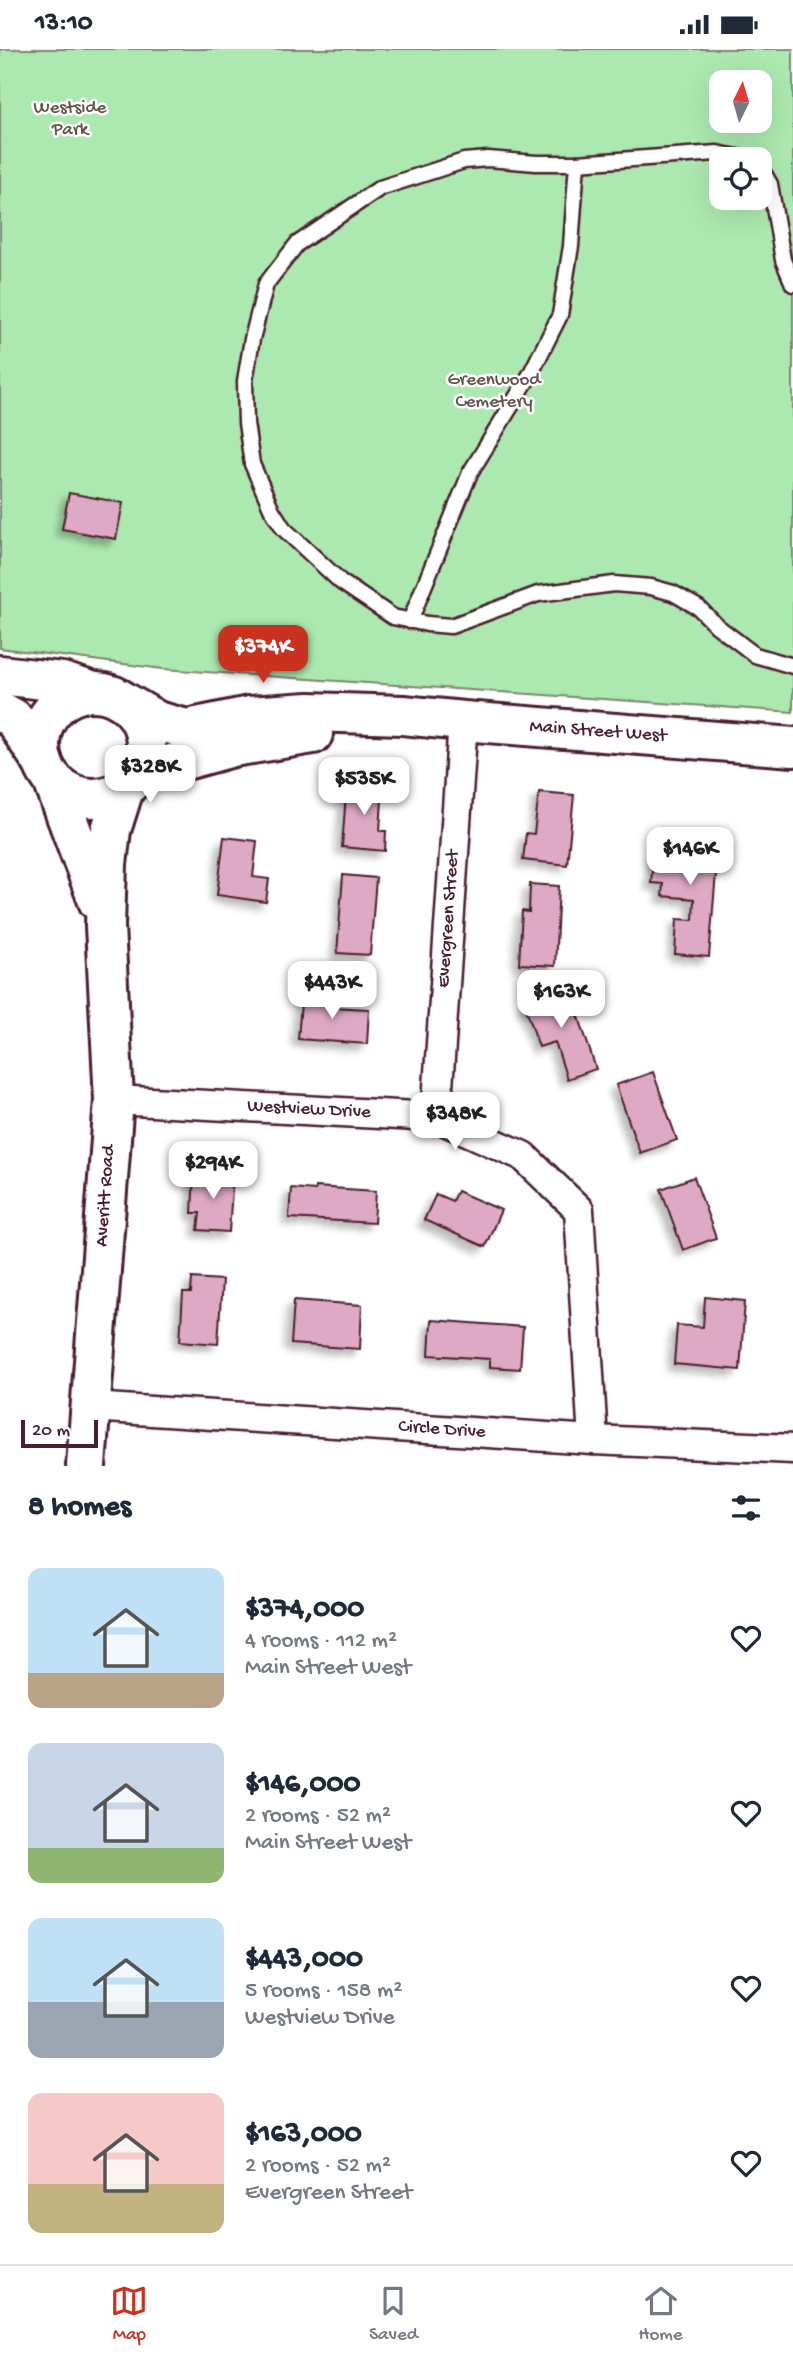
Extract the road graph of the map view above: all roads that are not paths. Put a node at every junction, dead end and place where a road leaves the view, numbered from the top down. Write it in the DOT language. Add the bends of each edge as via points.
graph roads {
  1 [pos="709,154"];
  2 [pos="577,163"];
  3 [pos="772,196"];
  4 [pos="793,284"];
  5 [pos="410,621"];
  6 [pos="793,666"];
  7 [pos="0,675"];
  8 [pos="104,694"];
  9 [pos="0,711"];
  10 [pos="404,715"];
  11 [pos="463,721"];
  12 [pos="793,747"];
  13 [pos="47,771"];
  14 [pos="131,781"];
  15 [pos="105,926"];
  16 [pos="114,1100"];
  17 [pos="436,1117"];
  18 [pos="91,1407"];
  19 [pos="593,1440"];
  20 [pos="793,1450"];
  21 [pos="86,1466"];
  1 -- 2 [label="lane"];
  2 -- 5 [label="lane" via="560,315 530,375 470,473"];
  2 -- 5 [label="lane" via="464,161 380,188 297,244 266,284 245,381 252,464 284,530 370,604"];
  3 -- 4 [label="lane" via="783,260"];
  5 -- 6 [label="lane" via="451,626 538,594 614,584 652,587 699,608 755,655"];
  7 -- 8 [label="main road, Main Street West" via="62,682"];
  8 -- 10 [label="main road, Main Street West" via="187,729 249,716"];
  8 -- 13 [label="main road" via="79,694 50,713 40,746"];
  8 -- 14 [label="main road, Averitt Road" via="128,705 146,735 146,752"];
  9 -- 13 [label="main road" via="13,718"];
  10 -- 11 [label="main road, Main Street West"];
  10 -- 14 [label="main road, Main Street West" via="233,747"];
  11 -- 12 [label="main road, Main Street West"];
  11 -- 17 [label="street, Evergreen Street"];
  13 -- 14 [label="main road, Main Street West" via="65,790 82,796 99,798"];
  13 -- 15 [label="main road, Averitt Road" via="90,875"];
  14 -- 15 [label="main road, Averitt Road" via="111,830"];
  15 -- 16 [label="main road, Averitt Road"];
  16 -- 17 [label="street, Westview Drive"];
  16 -- 18 [label="main road, Averitt Road"];
  17 -- 19 [label="street, Westview Drive" via="523,1156 579,1210"];
  18 -- 19 [label="street, Circle Drive"];
  18 -- 21 [label="main road, Averitt Road"];
  19 -- 20 [label="street, Circle Drive"];
}
